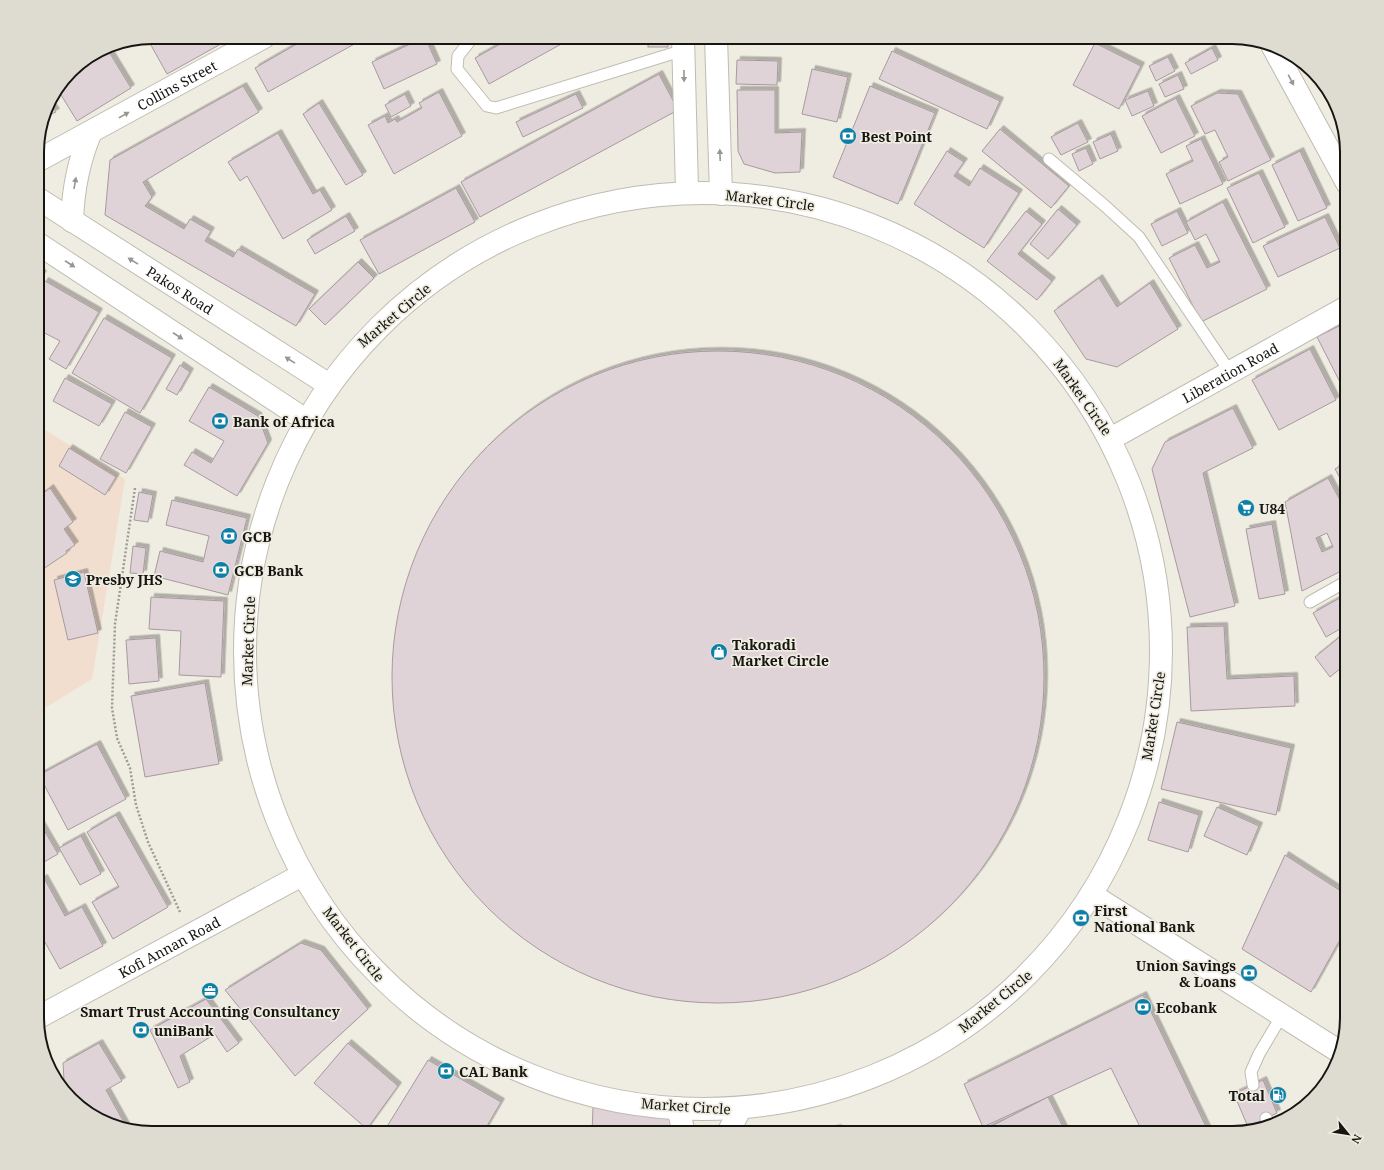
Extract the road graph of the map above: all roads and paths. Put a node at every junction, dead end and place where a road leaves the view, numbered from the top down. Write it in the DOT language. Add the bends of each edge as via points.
graph roads {
  1 [pos="251,44"];
  2 [pos="467,44"];
  3 [pos="680,44"];
  4 [pos="683,44"];
  5 [pos="716,44"];
  6 [pos="1277,54"];
  7 [pos="90,134"];
  8 [pos="44,157"];
  9 [pos="1049,159"];
  10 [pos="1340,170"];
  11 [pos="687,190"];
  12 [pos="722,194"];
  13 [pos="44,203"];
  14 [pos="72,221"];
  15 [pos="44,248"];
  16 [pos="1340,311"];
  17 [pos="1230,372"];
  18 [pos="323,381"];
  19 [pos="301,417"];
  20 [pos="1112,438"];
  21 [pos="135,488"];
  22 [pos="1340,585"];
  23 [pos="1310,602"];
  24 [pos="300,876"];
  25 [pos="1092,895"];
  26 [pos="191,935"];
  27 [pos="44,1014"];
  28 [pos="1282,1015"];
  29 [pos="1335,1049"];
  30 [pos="1254,1085"];
  31 [pos="678,1108"];
  32 [pos="740,1109"];
  33 [pos="682,1126"];
  34 [pos="732,1126"];
  7 -- 1 [label="street, Collins Street, one-way"];
  2 -- 3 [label="lane" via="458,56 458,69 487,106 496,108"];
  4 -- 11 [label="street, one-way"];
  12 -- 5 [label="street, one-way"];
  6 -- 10 [label="street, one-way"];
  7 -- 8 [label="street, Collins Street"];
  14 -- 7 [label="street, one-way" via="77,172"];
  9 -- 17 [label="lane" via="1138,237"];
  11 -- 12 [label="street, Market Circle"];
  11 -- 18 [label="street, Market Circle" via="549,218 426,285 375,327"];
  12 -- 20 [label="street, Market Circle" via="816,204 936,252 1037,332"];
  13 -- 14 [label="street, Pakos Road"];
  18 -- 14 [label="street, Pakos Road, one-way"];
  15 -- 19 [label="street, one-way"];
  16 -- 17 [label="street, Liberation Road"];
  17 -- 20 [label="street, Liberation Road"];
  18 -- 19 [label="street, Market Circle"];
  19 -- 24 [label="street, Market Circle" via="278,480 250,582 246,688 266,792"];
  20 -- 25 [label="street, Market Circle" via="1152,550 1162,669 1141,787"];
  21 -- 26 [label="path" via="116,624 112,708 117,738 130,768 136,805 148,842"];
  22 -- 23 [label="lane"];
  24 -- 26 [label="street, Kofi Annan Road"];
  24 -- 31 [label="street, Market Circle" via="382,982 477,1053 586,1097"];
  25 -- 28 [label="street"];
  25 -- 32 [label="street, Market Circle" via="1035,968 964,1029 884,1074 796,1102"];
  26 -- 27 [label="street, Kofi Annan Road"];
  28 -- 29 [label="street"];
  28 -- 30 [label="lane" via="1251,1072"];
  31 -- 32 [label="street, Market Circle"];
  31 -- 33 [label="street"];
  32 -- 34 [label="street"];
}
